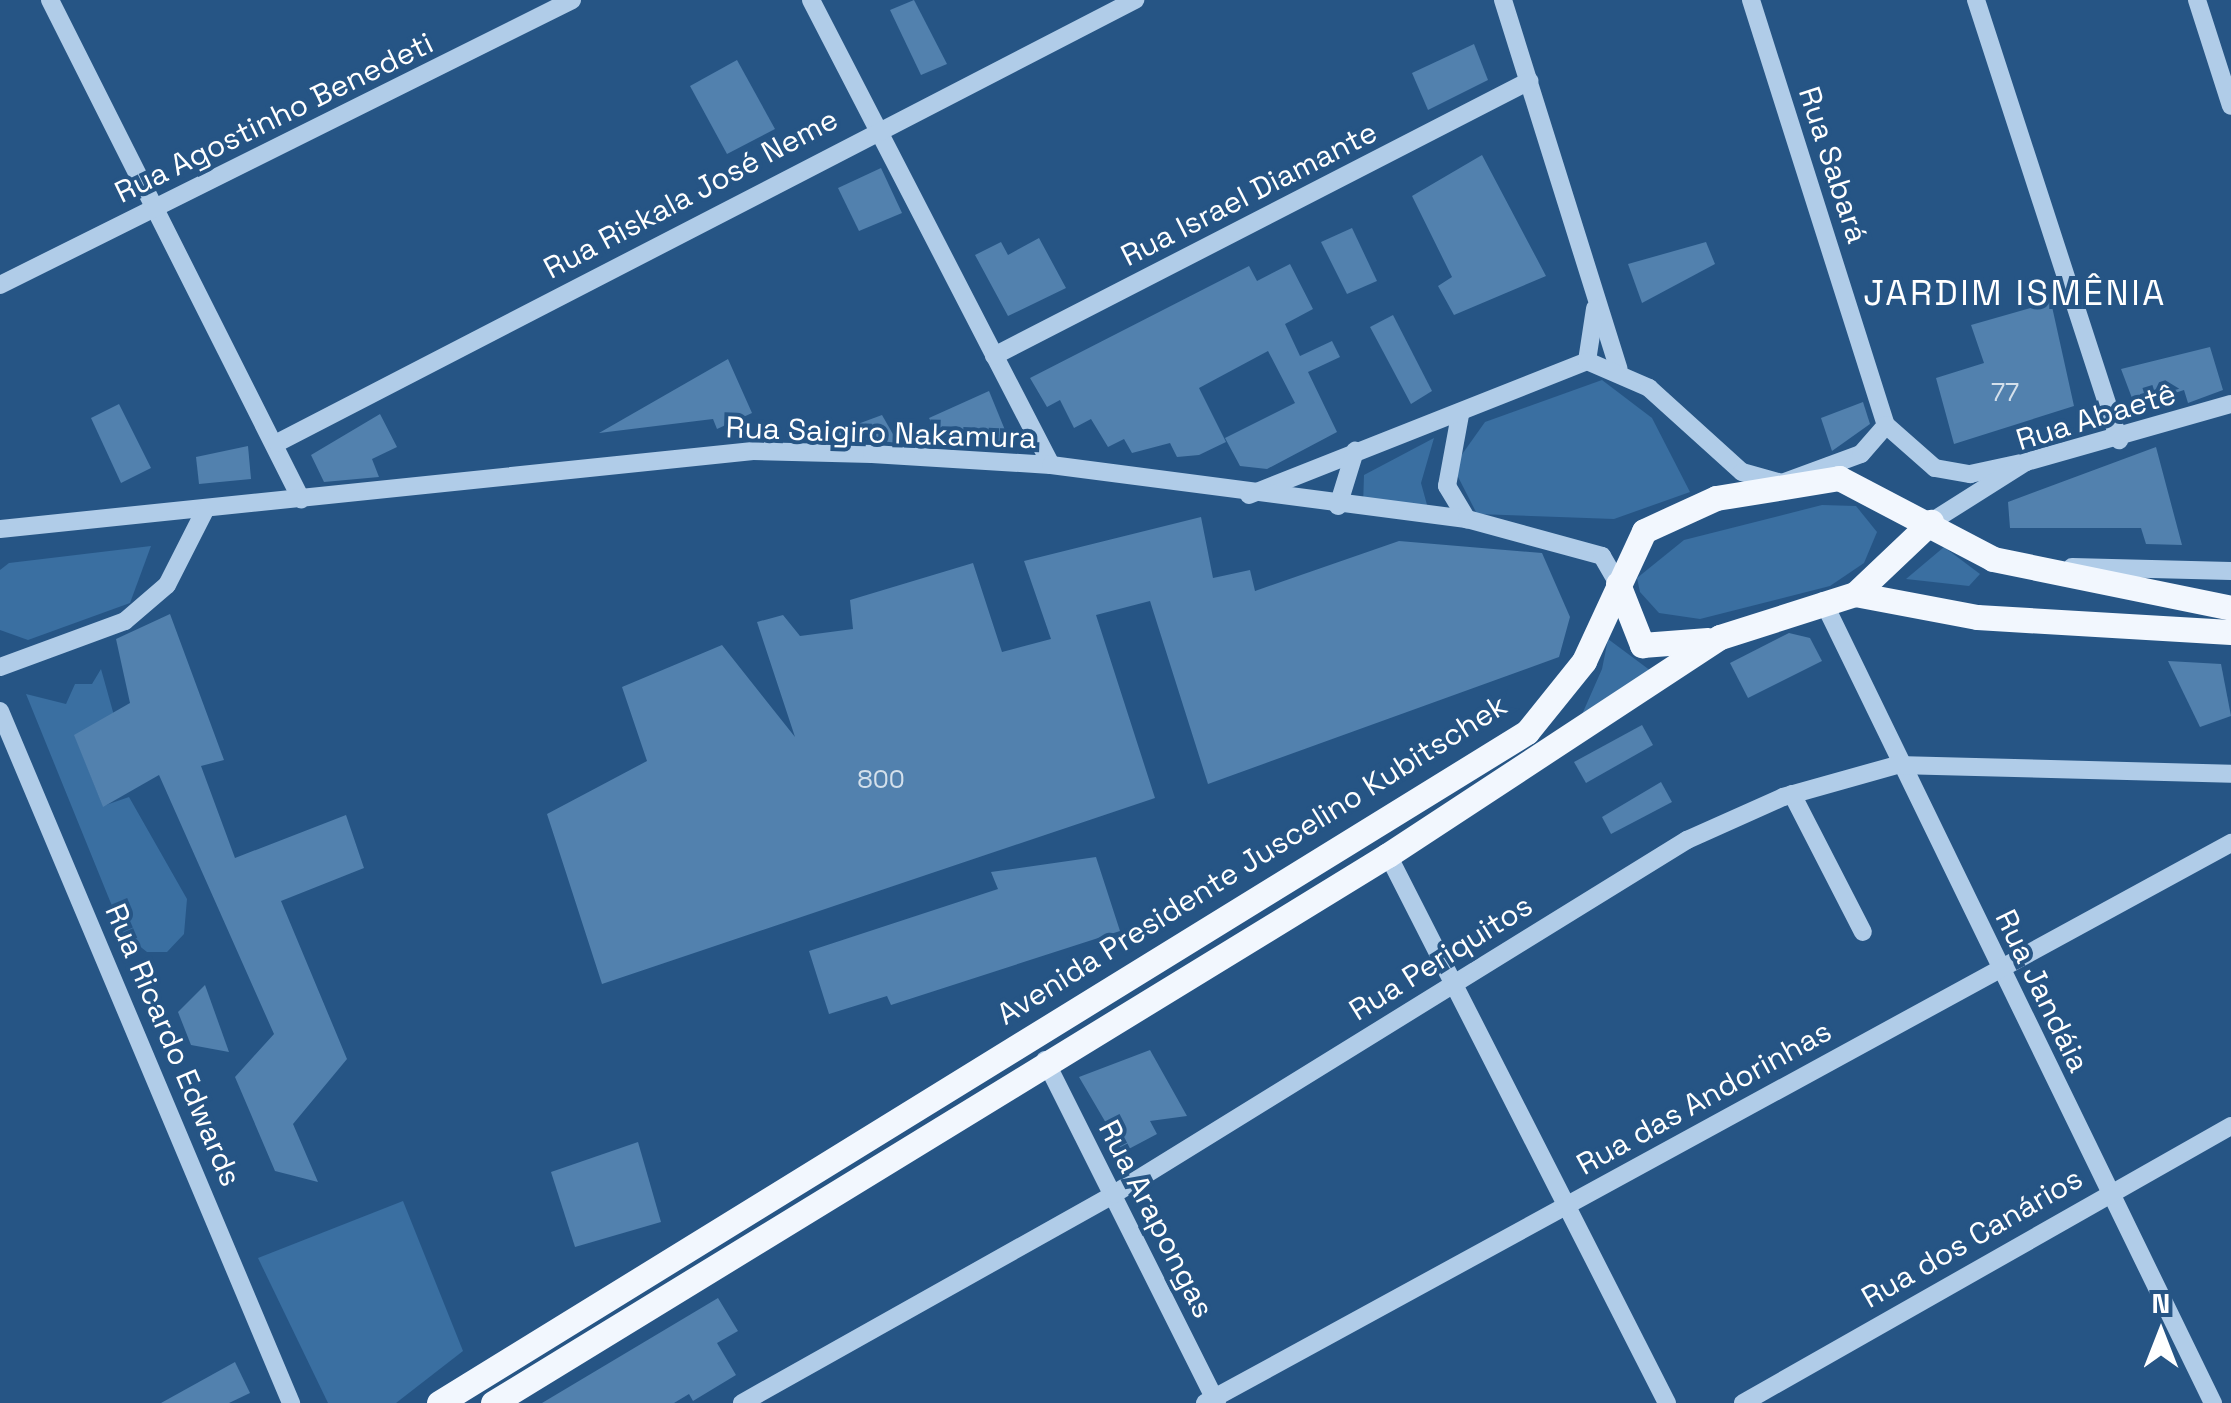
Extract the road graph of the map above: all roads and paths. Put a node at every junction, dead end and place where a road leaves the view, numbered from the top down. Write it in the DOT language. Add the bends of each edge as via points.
graph roads {
  1 [pos="50,0"];
  2 [pos="572,0"];
  3 [pos="811,0"];
  4 [pos="1136,0"];
  5 [pos="1503,0"];
  6 [pos="1752,0"];
  7 [pos="1976,0"];
  8 [pos="2198,0"];
  9 [pos="1529,81"];
  10 [pos="2231,106"];
  11 [pos="875,128"];
  12 [pos="154,208"];
  13 [pos="0,285"];
  14 [pos="1596,304"];
  15 [pos="994,356"];
  16 [pos="1587,361"];
  17 [pos="1618,368"];
  18 [pos="2231,404"];
  19 [pos="1460,415"];
  20 [pos="1886,425"];
  21 [pos="2119,440"];
  22 [pos="277,443"];
  23 [pos="1355,451"];
  24 [pos="2026,462"];
  25 [pos="1051,465"];
  26 [pos="1782,483"];
  27 [pos="1244,497"];
  28 [pos="301,499"];
  29 [pos="1338,506"];
  30 [pos="206,508"];
  31 [pos="1467,519"];
  32 [pos="1931,522"];
  33 [pos="0,529"];
  34 [pos="1993,559"];
  35 [pos="2231,571"];
  36 [pos="1618,584"];
  37 [pos="1855,594"];
  38 [pos="1823,601"];
  39 [pos="2231,608"];
  40 [pos="2231,632"];
  41 [pos="1720,637"];
  42 [pos="0,667"];
  43 [pos="0,712"];
  44 [pos="1897,765"];
  45 [pos="2231,774"];
  46 [pos="1792,794"];
  47 [pos="2231,843"];
  48 [pos="1388,855"];
  49 [pos="1863,932"];
  50 [pos="2000,965"];
  51 [pos="1454,981"];
  52 [pos="1045,1060"];
  53 [pos="2231,1126"];
  54 [pos="2108,1190"];
  55 [pos="1114,1194"];
  56 [pos="1568,1205"];
  57 [pos="775,1394"];
  58 [pos="1212,1401"];
  59 [pos="291,1403"];
  60 [pos="439,1403"];
  61 [pos="493,1403"];
  62 [pos="742,1403"];
  63 [pos="1668,1403"];
  64 [pos="1743,1403"];
  65 [pos="2213,1403"];
  1 -- 12 [label="street"];
  2 -- 12 [label="street, Rua Agostinho Benedeti"];
  3 -- 11 [label="street"];
  4 -- 11 [label="street, Rua Riskala José Neme"];
  5 -- 9 [label="street"];
  6 -- 20 [label="street, Rua Sabará"];
  7 -- 21 [label="street"];
  8 -- 10 [label="street"];
  9 -- 14 [label="street"];
  9 -- 15 [label="street, Rua Israel Diamante"];
  11 -- 15 [label="street"];
  11 -- 22 [label="street, Rua Riskala José Neme"];
  12 -- 13 [label="street, Rua Agostinho Benedeti"];
  12 -- 22 [label="street"];
  14 -- 16 [label="street"];
  14 -- 17 [label="street"];
  15 -- 25 [label="street"];
  16 -- 17 [label="street"];
  16 -- 19 [label="street"];
  17 -- 26 [label="street" via="1742,472"];
  18 -- 21 [label="street, Rua Abaetê"];
  19 -- 23 [label="street"];
  19 -- 31 [label="street" via="1447,486"];
  20 -- 24 [label="street" via="1935,468 1970,474"];
  20 -- 26 [label="street" via="1861,454"];
  21 -- 24 [label="street, Rua Abaetê"];
  22 -- 28 [label="street"];
  23 -- 27 [label="street"];
  23 -- 29 [label="street"];
  24 -- 32 [label="street, Rua Abaetê"];
  25 -- 27 [label="street, Rua Saigiro Nakamura"];
  25 -- 28 [label="street, Rua Saigiro Nakamura" via="753,451"];
  26 -- 32 [label="main road, Avenida Presidente Juscelino Kubitschek" via="1838,478"];
  26 -- 36 [label="main road, Avenida Presidente Juscelino Kubitschek" via="1716,498 1644,531"];
  27 -- 29 [label="street, Rua Saigiro Nakamura"];
  28 -- 30 [label="street, Rua Saigiro Nakamura"];
  29 -- 31 [label="street, Rua Saigiro Nakamura"];
  30 -- 33 [label="street, Rua Saigiro Nakamura"];
  30 -- 42 [label="street" via="168,585 125,621"];
  31 -- 36 [label="street, Rua Saigiro Nakamura" via="1602,556"];
  32 -- 34 [label="main road, Avenida Presidente Juscelino Kubitschek"];
  32 -- 37 [label="main road"];
  34 -- 35 [label="street"];
  34 -- 39 [label="main road, Avenida Presidente Juscelino Kubitschek"];
  36 -- 41 [label="main road" via="1642,645"];
  36 -- 60 [label="main road, Avenida Presidente Juscelino Kubitschek" via="1584,661 1527,732"];
  37 -- 38 [label="main road, Avenida Presidente Juscelino Kubitschek"];
  37 -- 40 [label="main road, Avenida Presidente Juscelino Kubitschek" via="1977,616"];
  38 -- 41 [label="main road, Avenida Presidente Juscelino Kubitschek"];
  38 -- 44 [label="street, Rua Jandáia"];
  41 -- 48 [label="main road, Avenida Presidente Juscelino Kubitschek"];
  43 -- 59 [label="street, Rua Ricardo Edwards"];
  44 -- 45 [label="street, Rua Periquitos"];
  44 -- 46 [label="street, Rua Periquitos"];
  44 -- 50 [label="street, Rua Jandáia"];
  46 -- 49 [label="street"];
  46 -- 51 [label="street, Rua Periquitos" via="1687,840"];
  47 -- 50 [label="street, Rua das Andorinhas"];
  48 -- 51 [label="street"];
  48 -- 52 [label="main road, Avenida Presidente Juscelino Kubitschek"];
  50 -- 54 [label="street, Rua Jandáia"];
  50 -- 56 [label="street, Rua das Andorinhas"];
  51 -- 55 [label="street, Rua Periquitos"];
  51 -- 56 [label="street"];
  52 -- 55 [label="street, Rua Arapongas"];
  52 -- 61 [label="main road, Avenida Presidente Juscelino Kubitschek"];
  53 -- 54 [label="street, Rua dos Canários"];
  54 -- 64 [label="street, Rua dos Canários"];
  54 -- 65 [label="street, Rua Jandáia"];
  55 -- 57 [label="street, Rua Periquitos"];
  55 -- 58 [label="street, Rua Arapongas"];
  56 -- 58 [label="street, Rua das Andorinhas"];
  56 -- 63 [label="street"];
  57 -- 62 [label="street, Rua Periquitos"];
}
